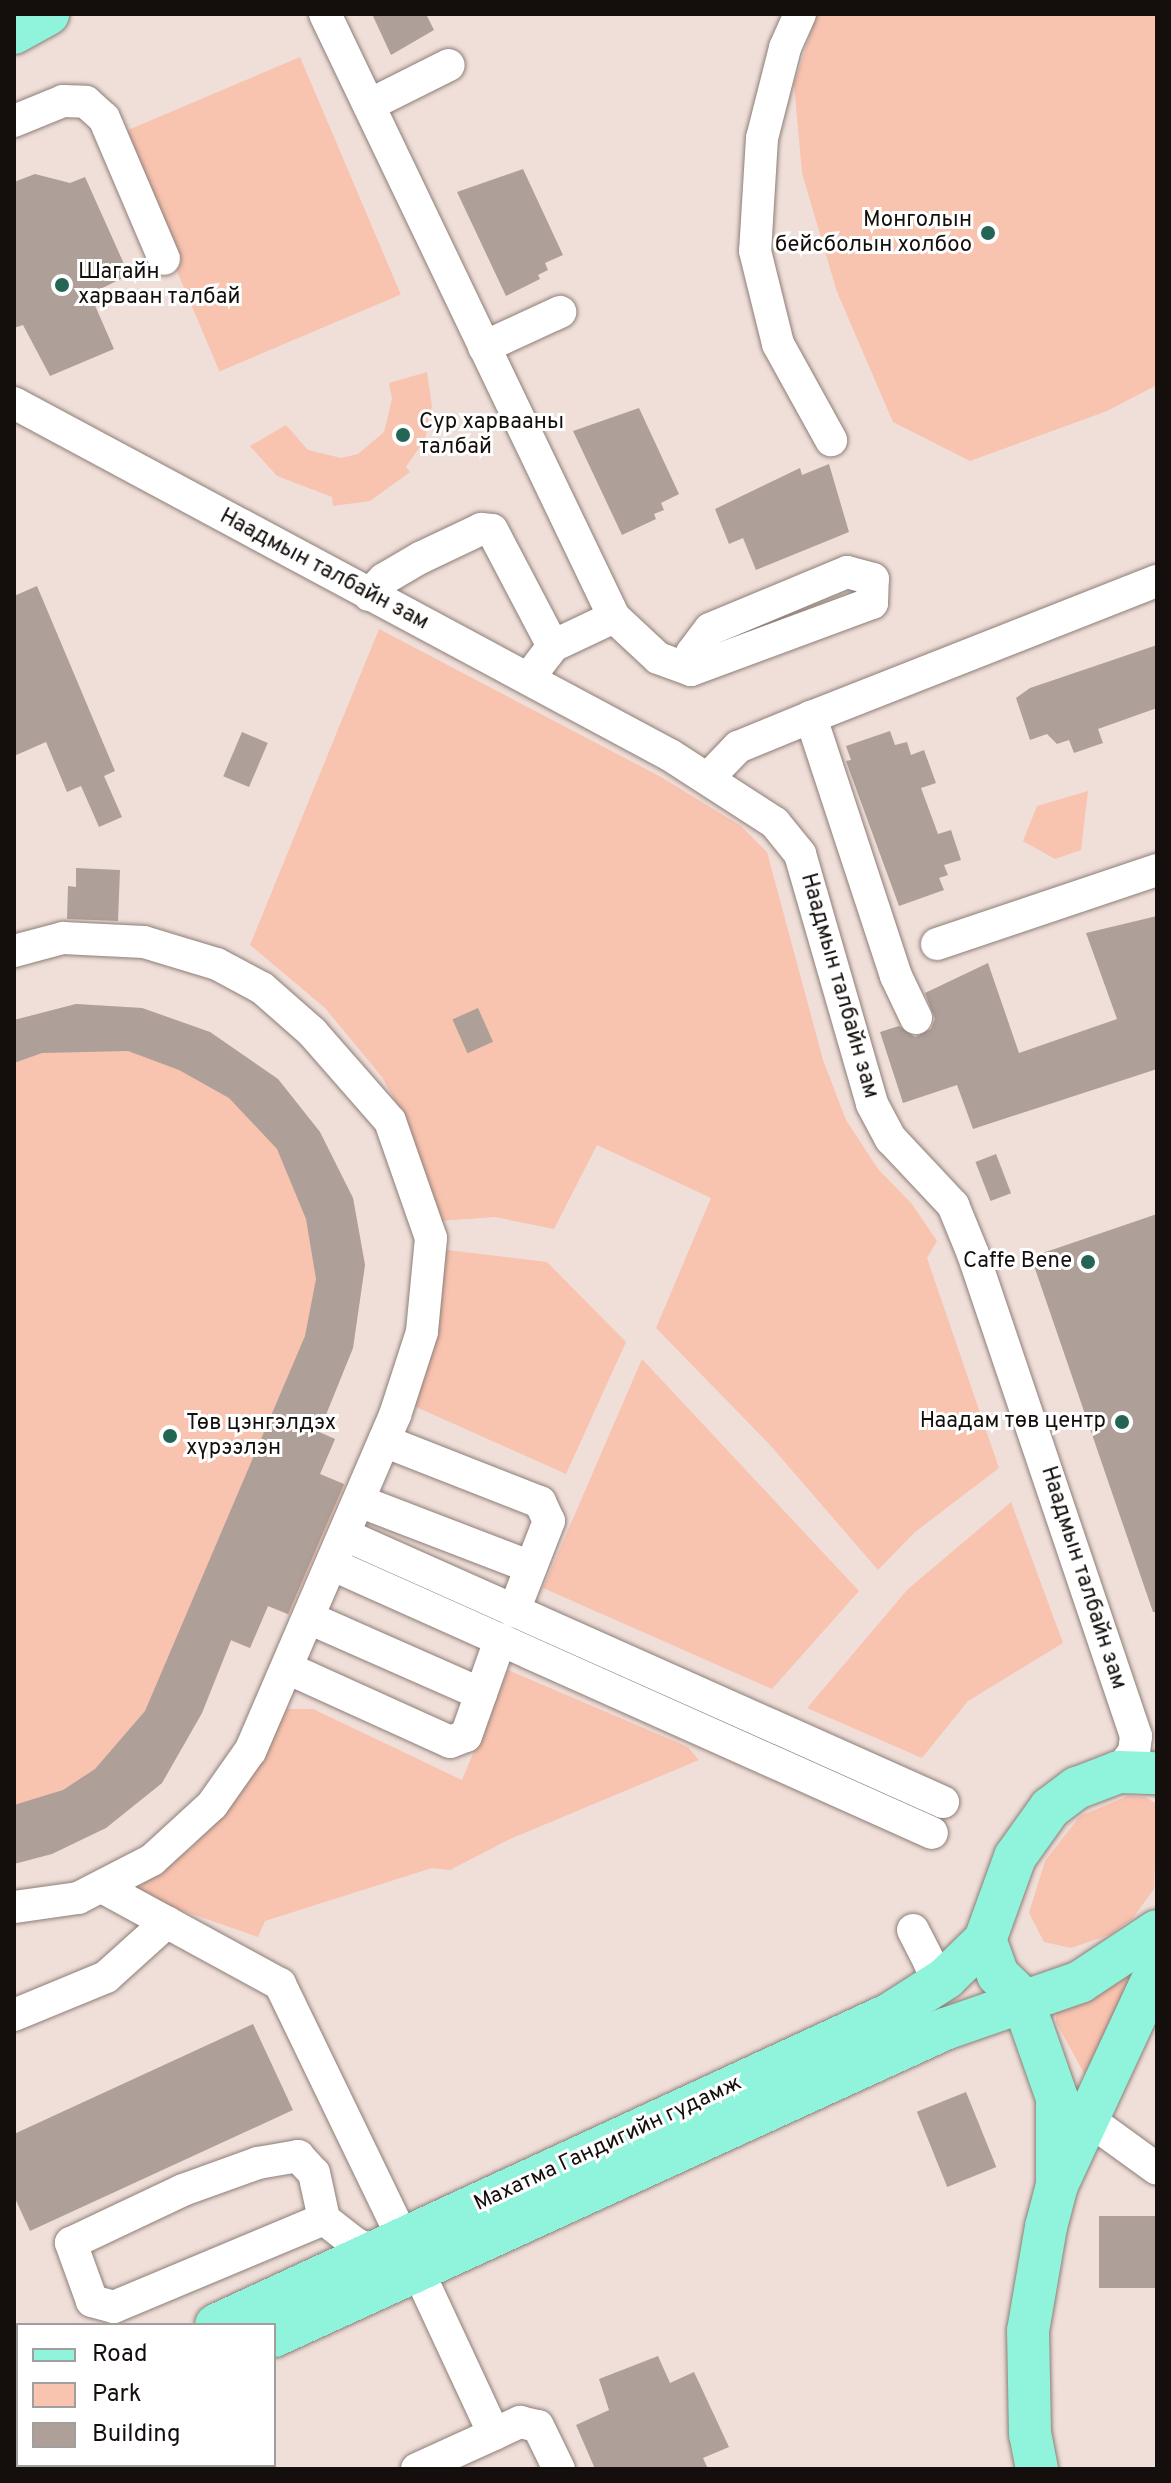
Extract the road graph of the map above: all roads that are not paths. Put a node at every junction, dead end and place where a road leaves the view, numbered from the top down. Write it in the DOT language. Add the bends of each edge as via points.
graph roads {
  1 [pos="48,14"];
  2 [pos="325,14"];
  3 [pos="800,14"];
  4 [pos="14,33"];
  5 [pos="449,65"];
  6 [pos="369,105"];
  7 [pos="14,121"];
  8 [pos="164,259"];
  9 [pos="560,312"];
  10 [pos="484,347"];
  11 [pos="14,403"];
  12 [pos="831,440"];
  13 [pos="1157,581"];
  14 [pos="369,595"];
  15 [pos="614,617"];
  16 [pos="553,646"];
  17 [pos="691,670"];
  18 [pos="528,679"];
  19 [pos="811,717"];
  20 [pos="709,777"];
  21 [pos="1157,870"];
  22 [pos="937,944"];
  23 [pos="14,951"];
  24 [pos="916,1018"];
  25 [pos="384,1441"];
  26 [pos="359,1501"];
  27 [pos="345,1535"];
  28 [pos="333,1565"];
  29 [pos="531,1567"];
  30 [pos="514,1611"];
  31 [pos="309,1618"];
  32 [pos="500,1640"];
  33 [pos="287,1668"];
  34 [pos="481,1694"];
  35 [pos="1138,1772"];
  36 [pos="943,1802"];
  37 [pos="932,1833"];
  38 [pos="102,1887"];
  39 [pos="14,1907"];
  40 [pos="167,1922"];
  41 [pos="913,1930"];
  42 [pos="1157,1931"];
  43 [pos="985,1940"];
  44 [pos="1157,1970"];
  45 [pos="946,1978"];
  46 [pos="1022,1998"];
  47 [pos="14,2015"];
  48 [pos="1088,2119"];
  49 [pos="1156,2164"];
  50 [pos="1057,2185"];
  51 [pos="324,2219"];
  52 [pos="399,2253"];
  53 [pos="103,2316"];
  54 [pos="221,2323"];
  55 [pos="276,2335"];
  56 [pos="494,2434"];
  57 [pos="417,2469"];
  58 [pos="559,2469"];
  59 [pos="1037,2469"];
  1 -- 4 [label="main road"];
  2 -- 6 [label="street"];
  3 -- 12 [label="street" via="785,48 762,138 755,251 778,344"];
  5 -- 6 [label="street"];
  6 -- 10 [label="street"];
  7 -- 8 [label="street" via="63,101 86,102 104,118"];
  9 -- 10 [label="street"];
  10 -- 15 [label="street"];
  11 -- 14 [label="street, Наадмын талбайн зам"];
  13 -- 19 [label="street"];
  14 -- 16 [label="street" via="384,579 420,558 481,529 492,530"];
  14 -- 18 [label="street, Наадмын талбайн зам"];
  15 -- 16 [label="street"];
  15 -- 17 [label="street" via="658,658"];
  16 -- 18 [label="street"];
  17 -- 17 [label="street" via="872,603 873,579 847,572 710,629 692,653"];
  18 -- 20 [label="street, Наадмын талбайн зам"];
  19 -- 20 [label="street" via="738,747"];
  19 -- 24 [label="street" via="896,976"];
  20 -- 35 [label="street, Наадмын талбайн зам" via="775,823 800,854 872,1104 891,1139 953,1205 962,1225 1136,1736"];
  21 -- 22 [label="street"];
  23 -- 25 [label="street" via="63,938 111,939 144,942 217,964 262,988 294,1014 384,1112 397,1132 431,1238 422,1332"];
  25 -- 26 [label="street"];
  25 -- 29 [label="street" via="540,1502 549,1521"];
  26 -- 27 [label="street"];
  26 -- 29 [label="street"];
  27 -- 28 [label="street"];
  27 -- 30 [label="street"];
  28 -- 31 [label="street"];
  28 -- 32 [label="street"];
  29 -- 30 [label="street"];
  30 -- 36 [label="street"];
  31 -- 33 [label="street"];
  31 -- 34 [label="street"];
  32 -- 34 [label="street"];
  32 -- 37 [label="street"];
  33 -- 34 [label="street" via="450,1742 466,1736"];
  33 -- 38 [label="street" via="250,1751 212,1805 161,1853"];
  35 -- 43 [label="main road" via="1077,1788 1039,1821 1015,1857"];
  38 -- 39 [label="street" via="64,1902"];
  38 -- 40 [label="street"];
  40 -- 47 [label="street" via="106,1977"];
  40 -- 52 [label="street" via="280,1984"];
  41 -- 45 [label="street" via="930,1964"];
  42 -- 46 [label="main road, Махатма Гандигийн гудамж" via="1080,1982 1048,1995"];
  43 -- 45 [label="main road, Махатма Гандигийн гудамж"];
  43 -- 46 [label="main road" via="998,1975"];
  44 -- 48 [label="main road"];
  45 -- 52 [label="main road, Махатма Гандигийн гудамж" via="884,2017"];
  46 -- 50 [label="main road" via="1057,2098"];
  46 -- 52 [label="main road, Махатма Гандигийн гудамж"];
  48 -- 49 [label="street"];
  48 -- 50 [label="main road"];
  50 -- 59 [label="main road" via="1028,2331 1029,2418"];
  51 -- 52 [label="street"];
  51 -- 53 [label="street"];
  51 -- 53 [label="street" via="314,2173 298,2156 258,2163 183,2190 71,2243 92,2301"];
  52 -- 54 [label="main road, Махатма Гандигийн гудамж"];
  52 -- 55 [label="main road, Махатма Гандигийн гудамж"];
  52 -- 56 [label="street"];
  56 -- 57 [label="street"];
  56 -- 58 [label="street" via="520,2422 538,2426"];
}
